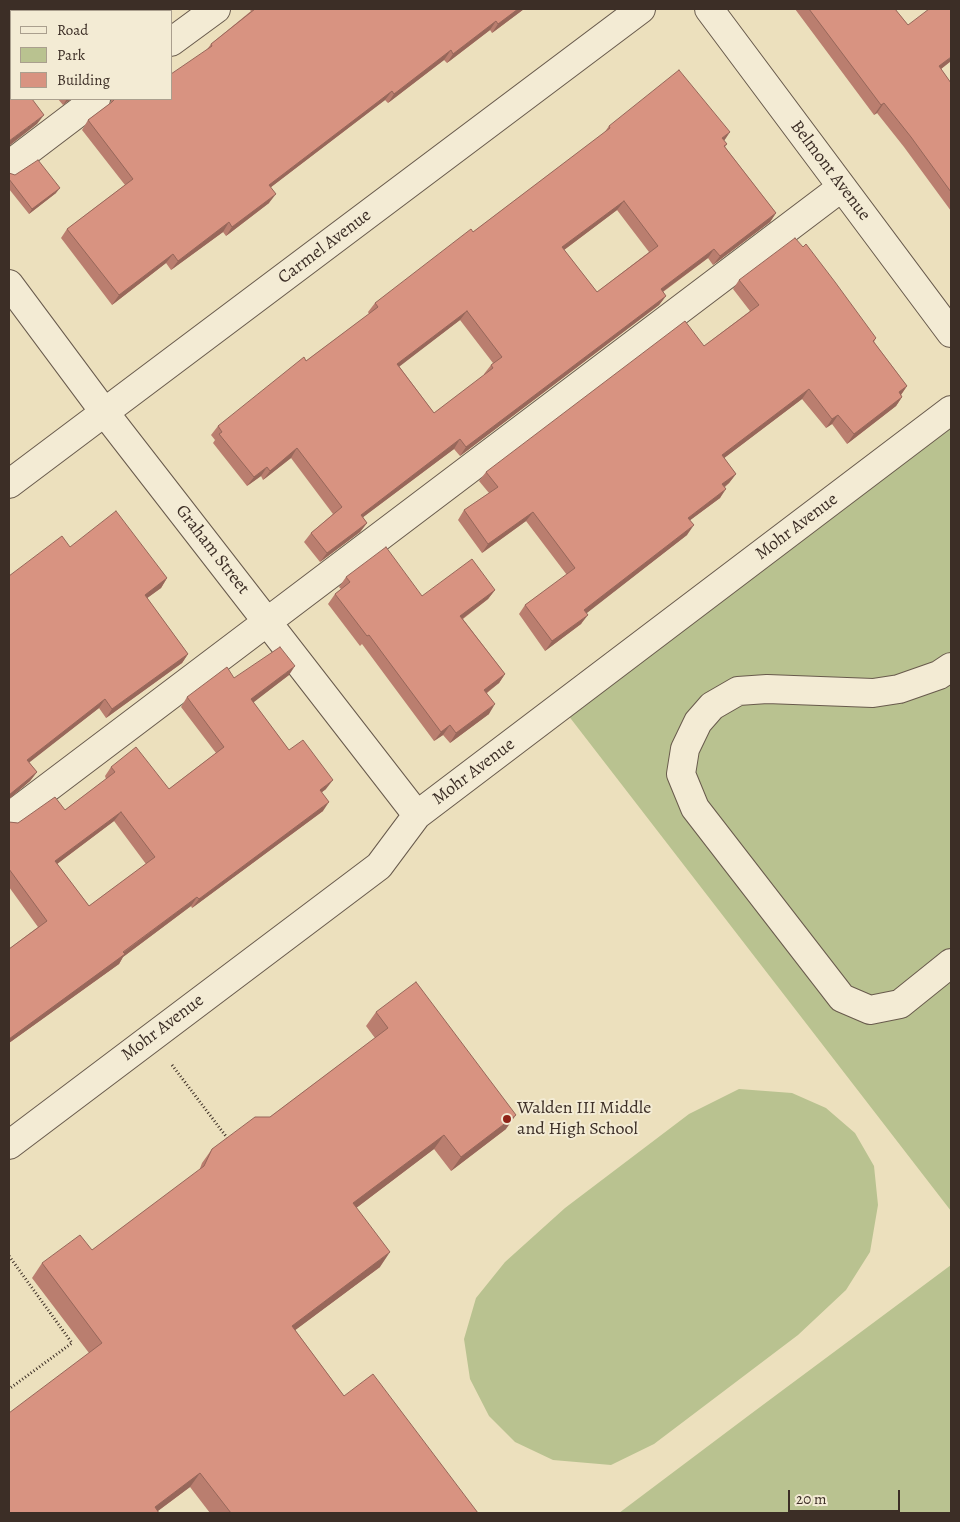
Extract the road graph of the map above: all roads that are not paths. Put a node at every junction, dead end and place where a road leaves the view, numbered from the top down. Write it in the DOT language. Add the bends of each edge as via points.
graph roads {
  1 [pos="216,9"];
  2 [pos="641,9"];
  3 [pos="709,9"];
  4 [pos="172,41"];
  5 [pos="95,100"];
  6 [pos="9,165"];
  7 [pos="842,187"];
  8 [pos="9,284"];
  9 [pos="951,333"];
  10 [pos="951,410"];
  11 [pos="105,413"];
  12 [pos="9,484"];
  13 [pos="268,623"];
  14 [pos="951,667"];
  15 [pos="417,815"];
  16 [pos="9,817"];
  17 [pos="951,963"];
  18 [pos="9,1145"];
  1 -- 4 [label="street"];
  2 -- 11 [label="street, Carmel Avenue"];
  3 -- 7 [label="street, Belmont Avenue"];
  5 -- 6 [label="street"];
  7 -- 9 [label="street, Belmont Avenue"];
  7 -- 13 [label="street"];
  8 -- 11 [label="street, Graham Street"];
  10 -- 15 [label="street, Mohr Avenue"];
  11 -- 12 [label="street, Carmel Avenue"];
  11 -- 13 [label="street, Graham Street"];
  13 -- 15 [label="street, Graham Street"];
  13 -- 16 [label="street"];
  14 -- 17 [label="street" via="939,675 899,689 873,693 738,691 712,706 698,722 685,749 681,774 695,808 842,998 870,1010 900,1004"];
  15 -- 18 [label="street, Mohr Avenue" via="379,866"];
}
